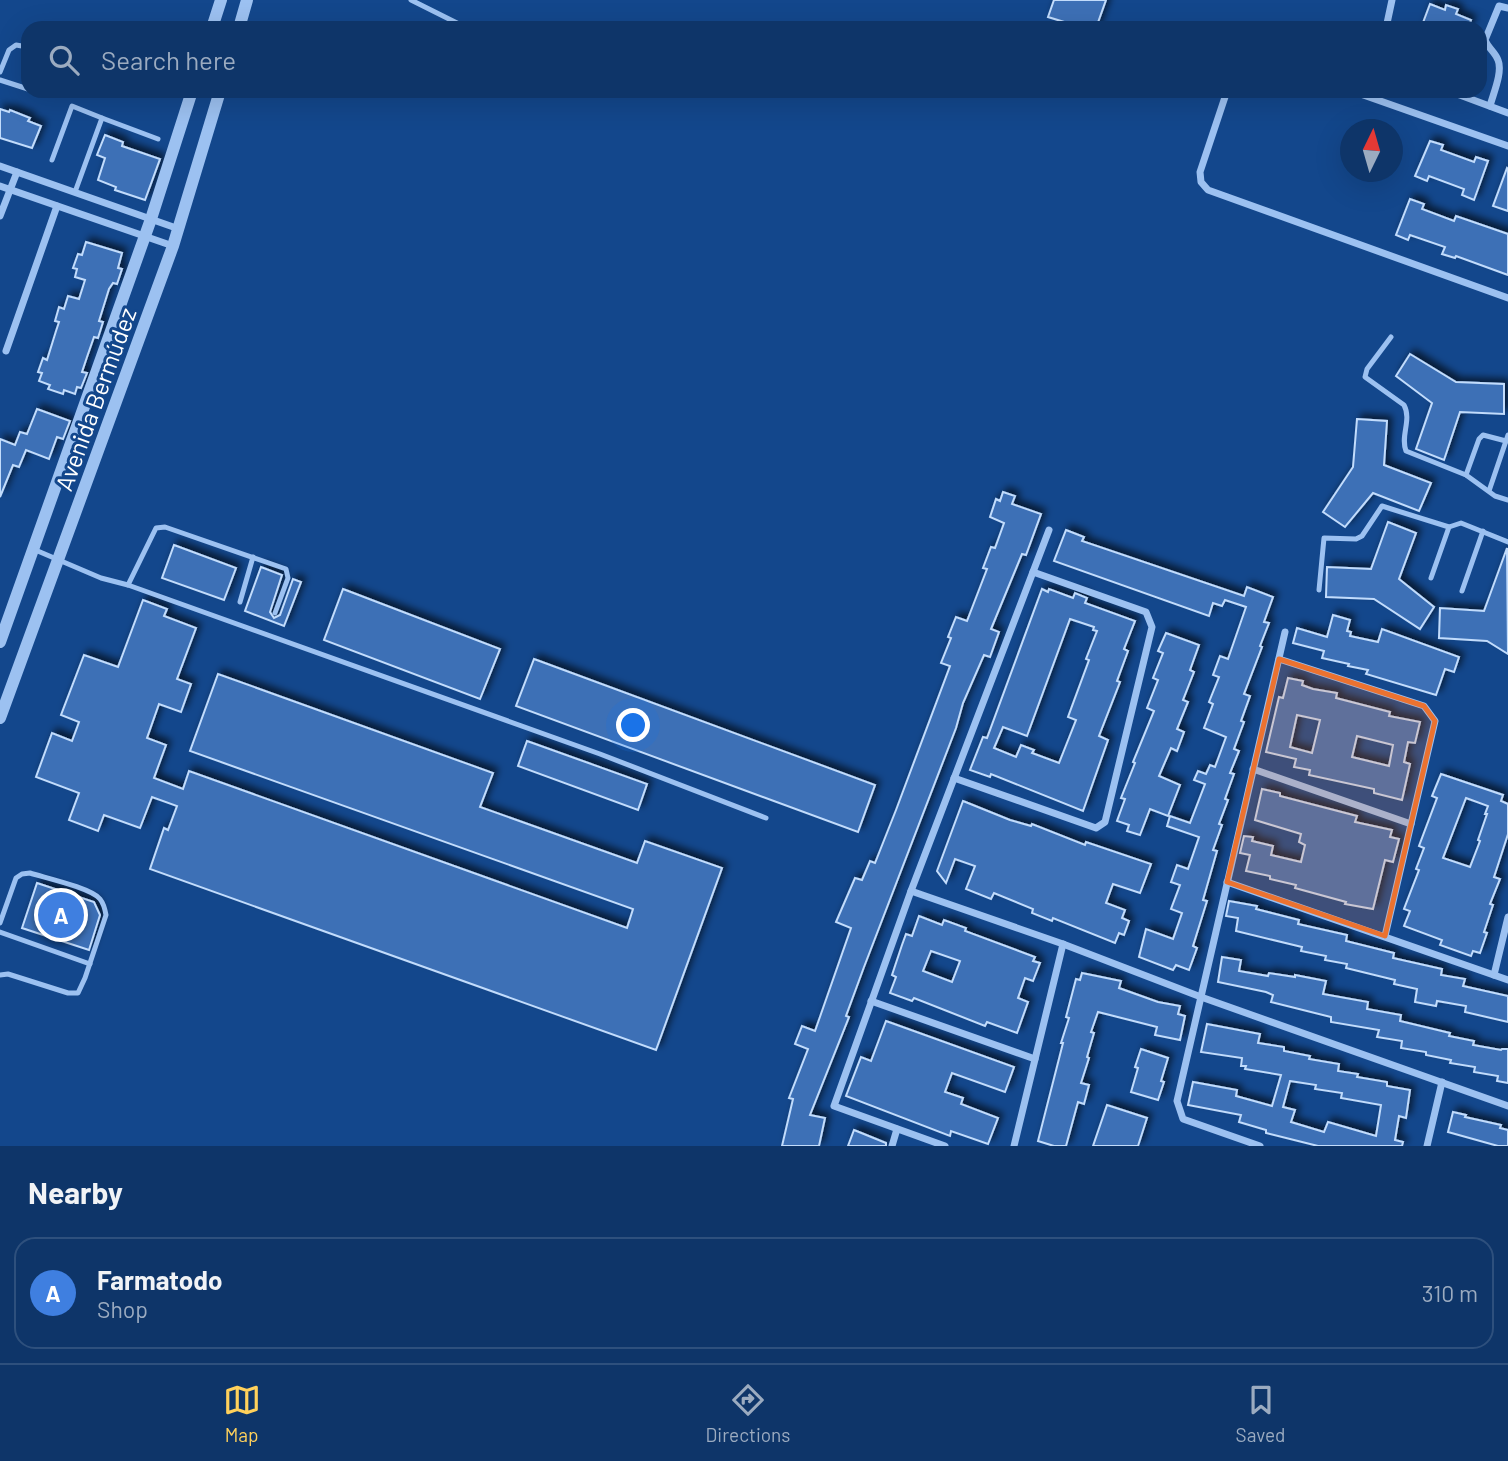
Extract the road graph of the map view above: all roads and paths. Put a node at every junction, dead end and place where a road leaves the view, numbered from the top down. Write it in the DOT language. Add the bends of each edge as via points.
graph roads {
  1 [pos="221,0"];
  2 [pos="247,0"];
  3 [pos="411,0"];
  4 [pos="1392,0"];
  5 [pos="1508,9"];
  6 [pos="214,21"];
  7 [pos="241,21"];
  8 [pos="453,21"];
  9 [pos="1388,21"];
  10 [pos="1487,35"];
  11 [pos="1487,45"];
  12 [pos="21,46"];
  13 [pos="0,72"];
  14 [pos="0,80"];
  15 [pos="21,87"];
  16 [pos="190,98"];
  17 [pos="218,98"];
  18 [pos="1225,98"];
  19 [pos="1382,98"];
  20 [pos="1468,98"];
  21 [pos="1490,106"];
  22 [pos="1508,113"];
  23 [pos="102,118"];
  24 [pos="158,139"];
  25 [pos="1508,146"];
  26 [pos="52,160"];
  27 [pos="0,166"];
  28 [pos="17,172"];
  29 [pos="0,186"];
  30 [pos="10,190"];
  31 [pos="75,192"];
  32 [pos="57,206"];
  33 [pos="0,216"];
  34 [pos="151,219"];
  35 [pos="179,229"];
  36 [pos="145,236"];
  37 [pos="173,246"];
  38 [pos="1508,298"];
  39 [pos="1391,337"];
  40 [pos="6,351"];
  41 [pos="1507,438"];
  42 [pos="1466,475"];
  43 [pos="1489,491"];
  44 [pos="1508,500"];
  45 [pos="1449,527"];
  46 [pos="1049,530"];
  47 [pos="1483,531"];
  48 [pos="1508,541"];
  49 [pos="33,549"];
  50 [pos="253,558"];
  51 [pos="58,560"];
  52 [pos="1033,572"];
  53 [pos="1431,578"];
  54 [pos="128,584"];
  55 [pos="1319,590"];
  56 [pos="1462,591"];
  57 [pos="240,602"];
  58 [pos="275,613"];
  59 [pos="1284,632"];
  60 [pos="0,642"];
  61 [pos="1279,659"];
  62 [pos="0,718"];
  63 [pos="1253,769"];
  64 [pos="954,778"];
  65 [pos="766,818"];
  66 [pos="1411,824"];
  67 [pos="1227,882"];
  68 [pos="911,891"];
  69 [pos="1508,917"];
  70 [pos="0,923"];
  71 [pos="0,932"];
  72 [pos="1385,936"];
  73 [pos="1063,944"];
  74 [pos="90,964"];
  75 [pos="1494,975"];
  76 [pos="0,976"];
  77 [pos="1508,981"];
  78 [pos="1201,997"];
  79 [pos="871,1001"];
  80 [pos="1035,1059"];
  81 [pos="1442,1082"];
  82 [pos="1508,1105"];
  83 [pos="897,1129"];
  84 [pos="892,1146"];
  85 [pos="945,1146"];
  86 [pos="1014,1146"];
  87 [pos="1260,1146"];
  88 [pos="1427,1146"];
  1 -- 6 [label="street"];
  2 -- 7 [label="street"];
  3 -- 8 [label="lane"];
  4 -- 9 [label="street"];
  5 -- 10 [label="street" via="1499,6"];
  11 -- 21 [label="street" via="1499,67"];
  12 -- 13 [label="lane" via="9,50"];
  14 -- 15 [label="lane"];
  16 -- 34 [label="street, Avenida Bermúdez"];
  17 -- 35 [label="street, Avenida Bermúdez"];
  18 -- 38 [label="street" via="1200,173 1208,190"];
  19 -- 25 [label="street"];
  20 -- 21 [label="street"];
  21 -- 22 [label="street"];
  23 -- 24 [label="lane"];
  23 -- 26 [label="lane" via="72,106"];
  23 -- 31 [label="lane"];
  27 -- 28 [label="street"];
  28 -- 30 [label="street"];
  28 -- 31 [label="street"];
  29 -- 30 [label="street"];
  30 -- 32 [label="street"];
  30 -- 33 [label="street"];
  31 -- 34 [label="street"];
  32 -- 36 [label="street"];
  32 -- 40 [label="street"];
  34 -- 35 [label="street"];
  34 -- 36 [label="street, Avenida Bermúdez"];
  35 -- 37 [label="street, Avenida Bermúdez"];
  36 -- 37 [label="street"];
  36 -- 49 [label="street, Avenida Bermúdez"];
  37 -- 51 [label="street, Avenida Bermúdez"];
  39 -- 42 [label="lane" via="1365,377 1408,412 1406,451"];
  41 -- 42 [label="lane" via="1483,435"];
  41 -- 43 [label="lane"];
  42 -- 43 [label="lane"];
  43 -- 44 [label="lane"];
  45 -- 47 [label="lane" via="1461,523"];
  45 -- 53 [label="lane"];
  45 -- 55 [label="lane" via="1382,506 1363,536 1324,538"];
  46 -- 52 [label="street"];
  47 -- 48 [label="lane"];
  47 -- 56 [label="lane"];
  49 -- 51 [label="lane"];
  49 -- 60 [label="street, Avenida Bermúdez"];
  50 -- 54 [label="lane" via="165,527 156,528"];
  50 -- 57 [label="lane"];
  50 -- 58 [label="lane" via="288,571"];
  51 -- 54 [label="lane"];
  51 -- 62 [label="street, Avenida Bermúdez"];
  52 -- 64 [label="street"];
  52 -- 64 [label="street" via="1146,612 1152,627 1105,822 1097,828"];
  54 -- 65 [label="lane"];
  59 -- 61 [label="street"];
  61 -- 63 [label="street"];
  61 -- 66 [label="street" via="1424,706 1430,713 1435,721"];
  63 -- 66 [label="street"];
  63 -- 67 [label="street"];
  64 -- 68 [label="street"];
  66 -- 72 [label="street"];
  67 -- 72 [label="street"];
  67 -- 78 [label="street"];
  68 -- 73 [label="street"];
  68 -- 79 [label="street"];
  69 -- 75 [label="street"];
  70 -- 74 [label="lane" via="16,878 22,874 99,897 106,915"];
  71 -- 74 [label="lane"];
  72 -- 75 [label="street"];
  73 -- 78 [label="street"];
  73 -- 80 [label="street"];
  74 -- 76 [label="lane" via="81,990 75,994 8,974"];
  75 -- 77 [label="street"];
  78 -- 81 [label="street"];
  78 -- 87 [label="street" via="1177,1101 1179,1110 1183,1119"];
  79 -- 80 [label="street"];
  79 -- 83 [label="street" via="834,1106"];
  80 -- 86 [label="street"];
  81 -- 82 [label="street"];
  81 -- 88 [label="street"];
  83 -- 84 [label="street"];
  83 -- 85 [label="street"];
}
